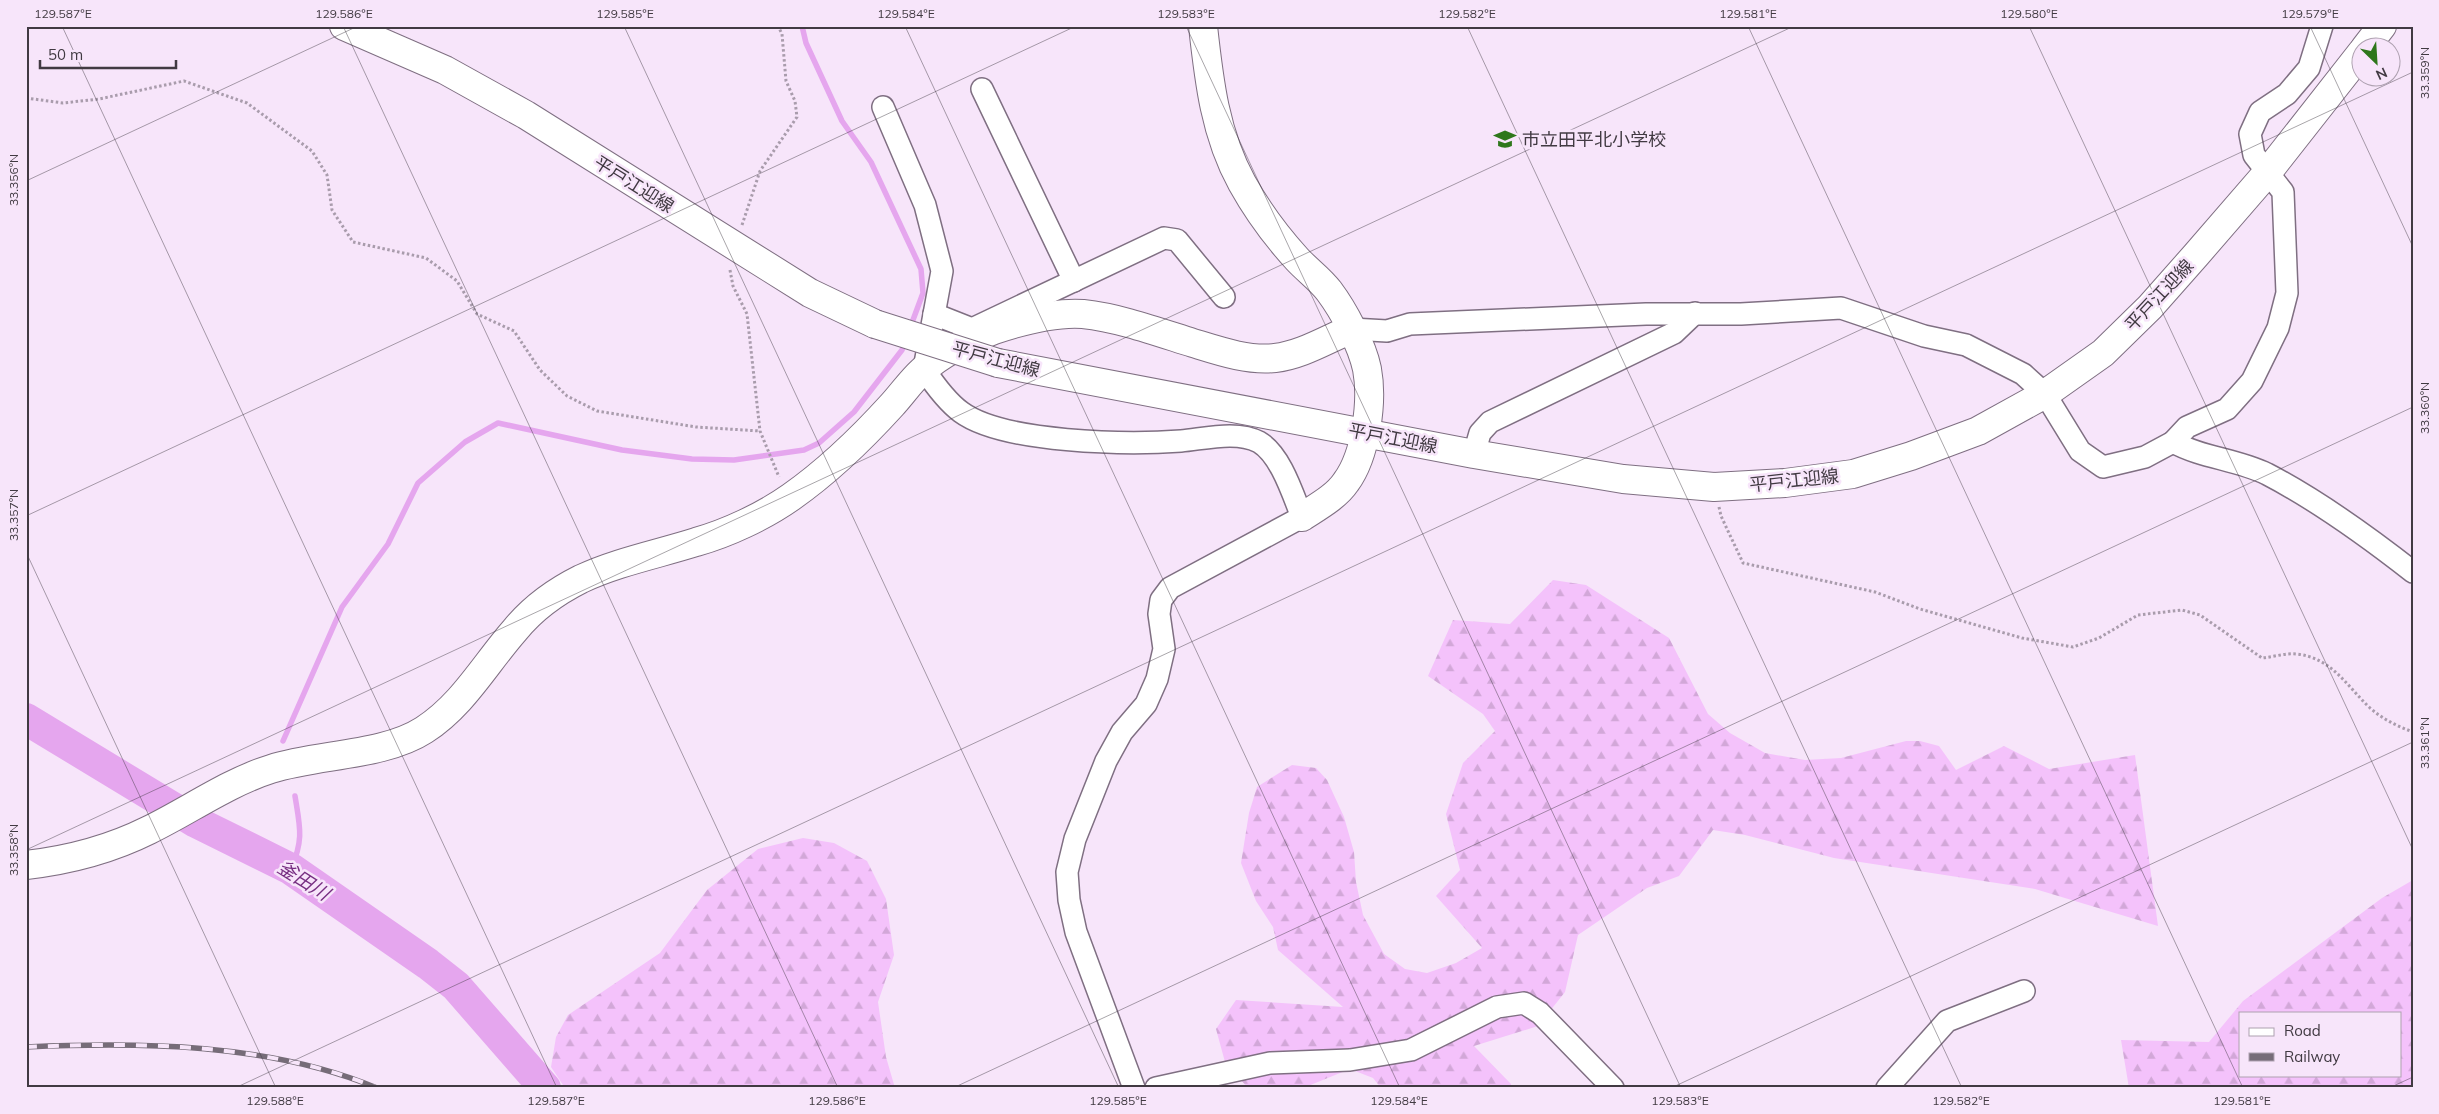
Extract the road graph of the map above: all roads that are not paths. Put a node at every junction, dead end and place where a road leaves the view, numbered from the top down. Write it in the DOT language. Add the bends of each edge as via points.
graph roads {
  1 [pos="344,26"];
  2 [pos="1203,26"];
  3 [pos="2322,26"];
  4 [pos="2382,26"];
  5 [pos="2373,38"];
  6 [pos="2352,65"];
  7 [pos="982,90"];
  8 [pos="883,107"];
  9 [pos="2267,173"];
  10 [pos="1074,281"];
  11 [pos="1224,297"];
  12 [pos="1694,313"];
  13 [pos="934,314"];
  14 [pos="1352,329"];
  15 [pos="924,369"];
  16 [pos="2045,394"];
  17 [pos="1365,433"];
  18 [pos="2173,442"];
  19 [pos="1474,454"];
  20 [pos="1302,517"];
  21 [pos="2413,572"];
  22 [pos="26,865"];
  23 [pos="2024,992"];
  24 [pos="1134,1088"];
  25 [pos="1156,1088"];
  26 [pos="1613,1088"];
  27 [pos="1887,1088"];
  1 -- 17 [label="main road, 平戸江迎線, bridge" via="445,70 810,293 875,324 998,363"];
  2 -- 14 [label="main road" via="1212,98 1223,142 1241,181 1258,211 1297,260 1329,291"];
  3 -- 9 [label="street" via="2309,68 2286,94 2260,112 2250,134 2254,155"];
  4 -- 5 [label="main road"];
  6 -- 9 [label="main road, 平戸江迎線"];
  7 -- 10 [label="street"];
  8 -- 13 [label="street" via="925,205 942,271"];
  9 -- 16 [label="main road, 平戸江迎線" via="2150,307 2103,353"];
  9 -- 18 [label="street" via="2283,192 2287,293 2278,328 2252,381 2227,409 2187,428"];
  10 -- 11 [label="street" via="1164,238 1177,240"];
  10 -- 13 [label="street" via="972,329"];
  12 -- 14 [label="street" via="1410,324 1387,331"];
  12 -- 16 [label="street" via="1741,314 1841,308 1924,336 1966,344 2023,374"];
  12 -- 19 [label="street" via="1674,333 1490,422 1480,433"];
  13 -- 15 [label="street"];
  14 -- 15 [label="main road" via="1296,354 1270,359 1229,354 1137,326 1082,314 1045,317 992,331"];
  14 -- 17 [label="main road" via="1367,368 1369,406"];
  15 -- 20 [label="street" via="960,412 1006,431 1145,444 1239,436 1260,443 1278,462"];
  15 -- 22 [label="main road" via="847,449 790,498 746,523 701,541 609,568 579,580 548,599 517,626 469,690 422,732 394,744 270,769 241,779 151,829 107,849 63,861"];
  16 -- 18 [label="street" via="2080,451 2103,467 2145,457"];
  16 -- 19 [label="main road, 平戸江迎線" via="1978,431 1911,456 1853,474 1786,484 1714,487 1623,479"];
  17 -- 19 [label="main road, 平戸江迎線"];
  17 -- 20 [label="main road" via="1346,482"];
  18 -- 21 [label="street" via="2190,452 2233,460 2266,474 2366,534"];
  20 -- 24 [label="street" via="1170,588 1161,600 1159,614 1164,650 1157,679 1146,704 1122,732 1106,761 1075,839 1067,872 1076,932"];
  23 -- 27 [label="street" via="1947,1021"];
  25 -- 26 [label="street" via="1270,1063 1350,1060 1411,1050 1497,1007 1524,1003 1540,1013"];
}
